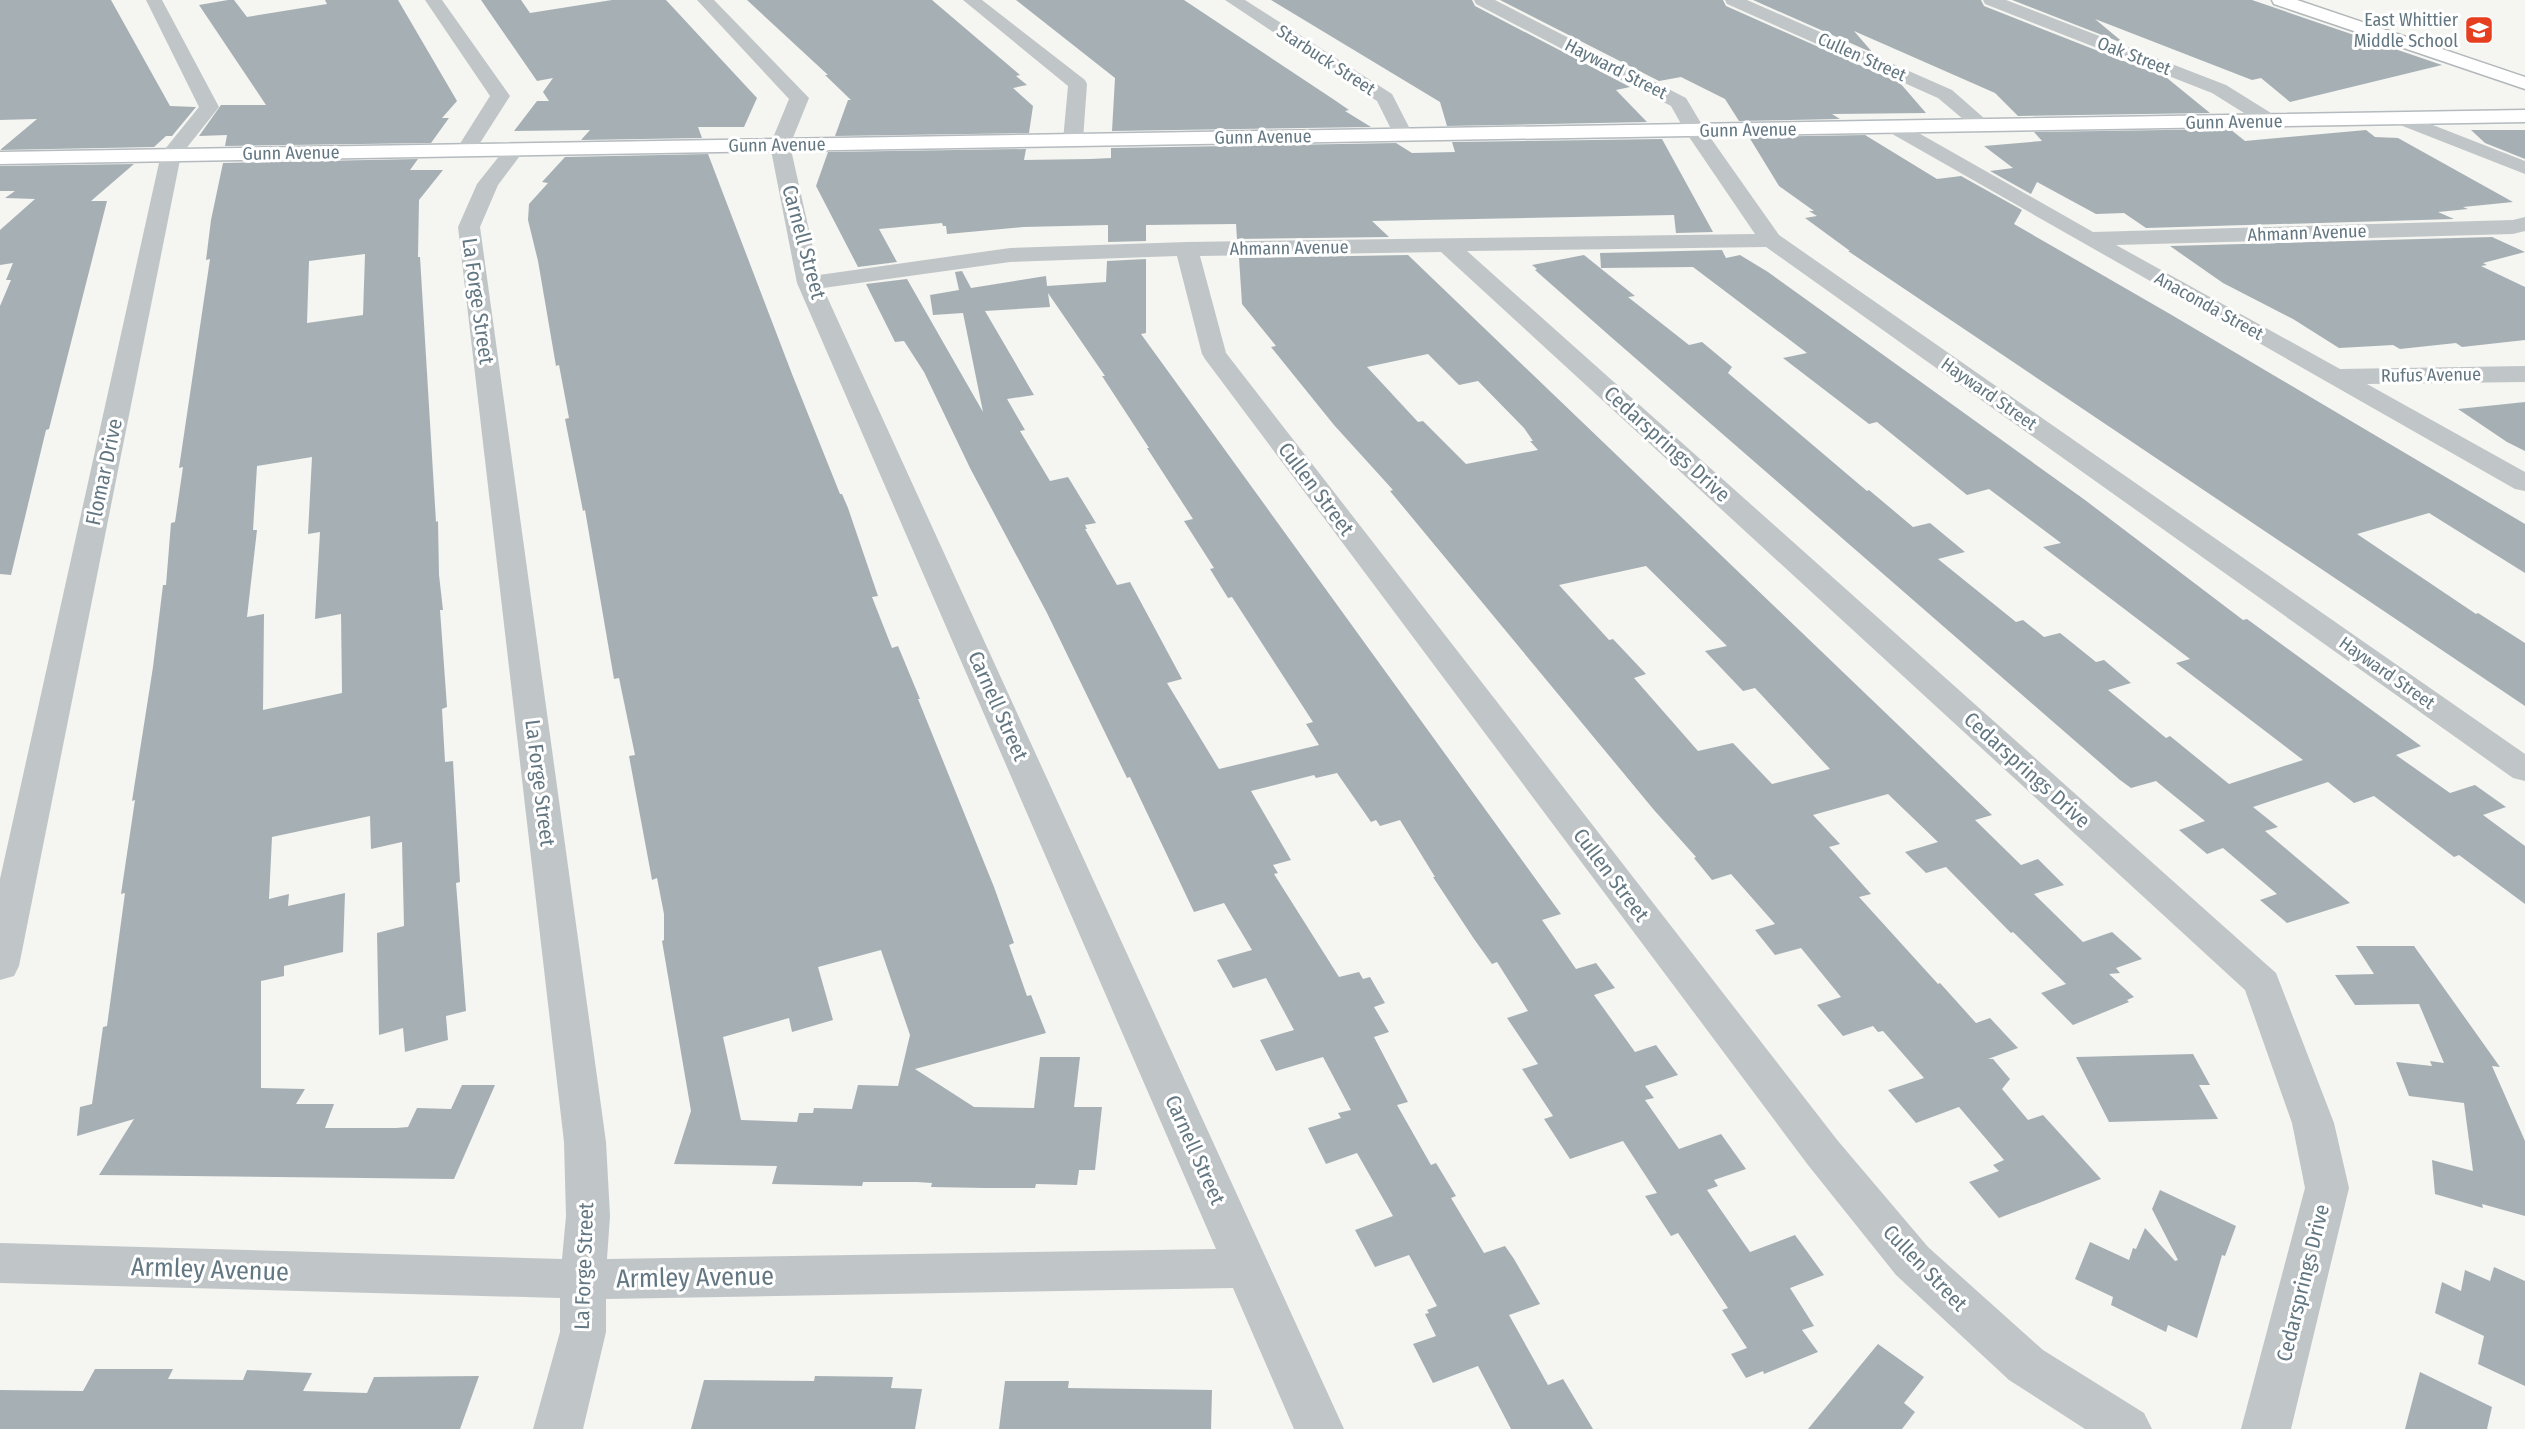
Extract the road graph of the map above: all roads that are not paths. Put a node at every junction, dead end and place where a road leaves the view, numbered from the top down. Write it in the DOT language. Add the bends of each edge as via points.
graph roads {
  1 [pos="154,0"];
  2 [pos="433,0"];
  3 [pos="705,0"];
  4 [pos="971,0"];
  5 [pos="1233,0"];
  6 [pos="1482,0"];
  7 [pos="1733,0"];
  8 [pos="1991,0"];
  9 [pos="2280,0"];
  10 [pos="2314,0"];
  11 [pos="2525,72"];
  12 [pos="2525,83"];
  13 [pos="2525,116"];
  14 [pos="2402,119"];
  15 [pos="2272,122"];
  16 [pos="1983,126"];
  17 [pos="1894,127"];
  18 [pos="1695,130"];
  19 [pos="1403,135"];
  20 [pos="1073,140"];
  21 [pos="780,145"];
  22 [pos="515,149"];
  23 [pos="466,150"];
  24 [pos="171,154"];
  25 [pos="0,158"];
  26 [pos="2525,168"];
  27 [pos="2525,224"];
  28 [pos="2089,239"];
  29 [pos="1771,240"];
  30 [pos="1448,246"];
  31 [pos="1187,249"];
  32 [pos="809,283"];
  33 [pos="2525,374"];
  34 [pos="2337,377"];
  35 [pos="2525,483"];
  36 [pos="2525,770"];
  37 [pos="0,966"];
  38 [pos="0,1263"];
  39 [pos="1247,1268"];
  40 [pos="583,1279"];
  41 [pos="558,1429"];
  42 [pos="1319,1429"];
  43 [pos="2127,1429"];
  44 [pos="2266,1429"];
  1 -- 24 [label="street, Flomar Drive" via="209,107"];
  2 -- 23 [label="street" via="500,96"];
  3 -- 21 [label="street" via="799,98"];
  4 -- 20 [label="street" via="1078,84"];
  5 -- 19 [label="street, Starbuck Street" via="1385,98"];
  6 -- 18 [label="street, Hayward Street" via="1679,102"];
  7 -- 16 [label="street, Cullen Street" via="1945,94"];
  8 -- 15 [label="street, Oak Street" via="2219,89"];
  9 -- 12 [label="street"];
  10 -- 11 [label="street"];
  13 -- 14 [label="street, Gunn Avenue"];
  14 -- 15 [label="street, Gunn Avenue"];
  14 -- 26 [label="street"];
  15 -- 16 [label="street, Gunn Avenue"];
  16 -- 17 [label="street, Gunn Avenue"];
  17 -- 18 [label="street, Gunn Avenue"];
  17 -- 28 [label="street, Anaconda Street"];
  18 -- 19 [label="street, Gunn Avenue"];
  18 -- 29 [label="street, Hayward Street"];
  19 -- 20 [label="street, Gunn Avenue"];
  20 -- 21 [label="street, Gunn Avenue"];
  21 -- 22 [label="street, Gunn Avenue"];
  21 -- 32 [label="street, Carnell Street"];
  22 -- 23 [label="street, Gunn Avenue"];
  22 -- 40 [label="street, La Forge Street" via="488,184 469,227 585,1142 588,1216"];
  23 -- 24 [label="street, Gunn Avenue"];
  24 -- 25 [label="street, Gunn Avenue"];
  24 -- 37 [label="street, Flomar Drive"];
  27 -- 28 [label="street, Ahmann Avenue"];
  28 -- 34 [label="street, Anaconda Street"];
  29 -- 30 [label="street, Ahmann Avenue"];
  29 -- 36 [label="street, Hayward Street"];
  30 -- 31 [label="street, Ahmann Avenue"];
  30 -- 44 [label="street, Cedarsprings Drive" via="2262,983 2313,1123 2327,1188"];
  31 -- 32 [label="street, Ahmann Avenue" via="1010,255"];
  31 -- 43 [label="street, Cullen Street" via="1214,354 1823,1153 1912,1262 2026,1365"];
  32 -- 39 [label="street, Carnell Street"];
  33 -- 34 [label="street, Rufus Avenue"];
  34 -- 35 [label="street, Anaconda Street"];
  38 -- 40 [label="street, Armley Avenue"];
  39 -- 40 [label="street, Armley Avenue"];
  39 -- 42 [label="street, Carnell Street"];
  40 -- 41 [label="street, La Forge Street" via="583,1332"];
}
